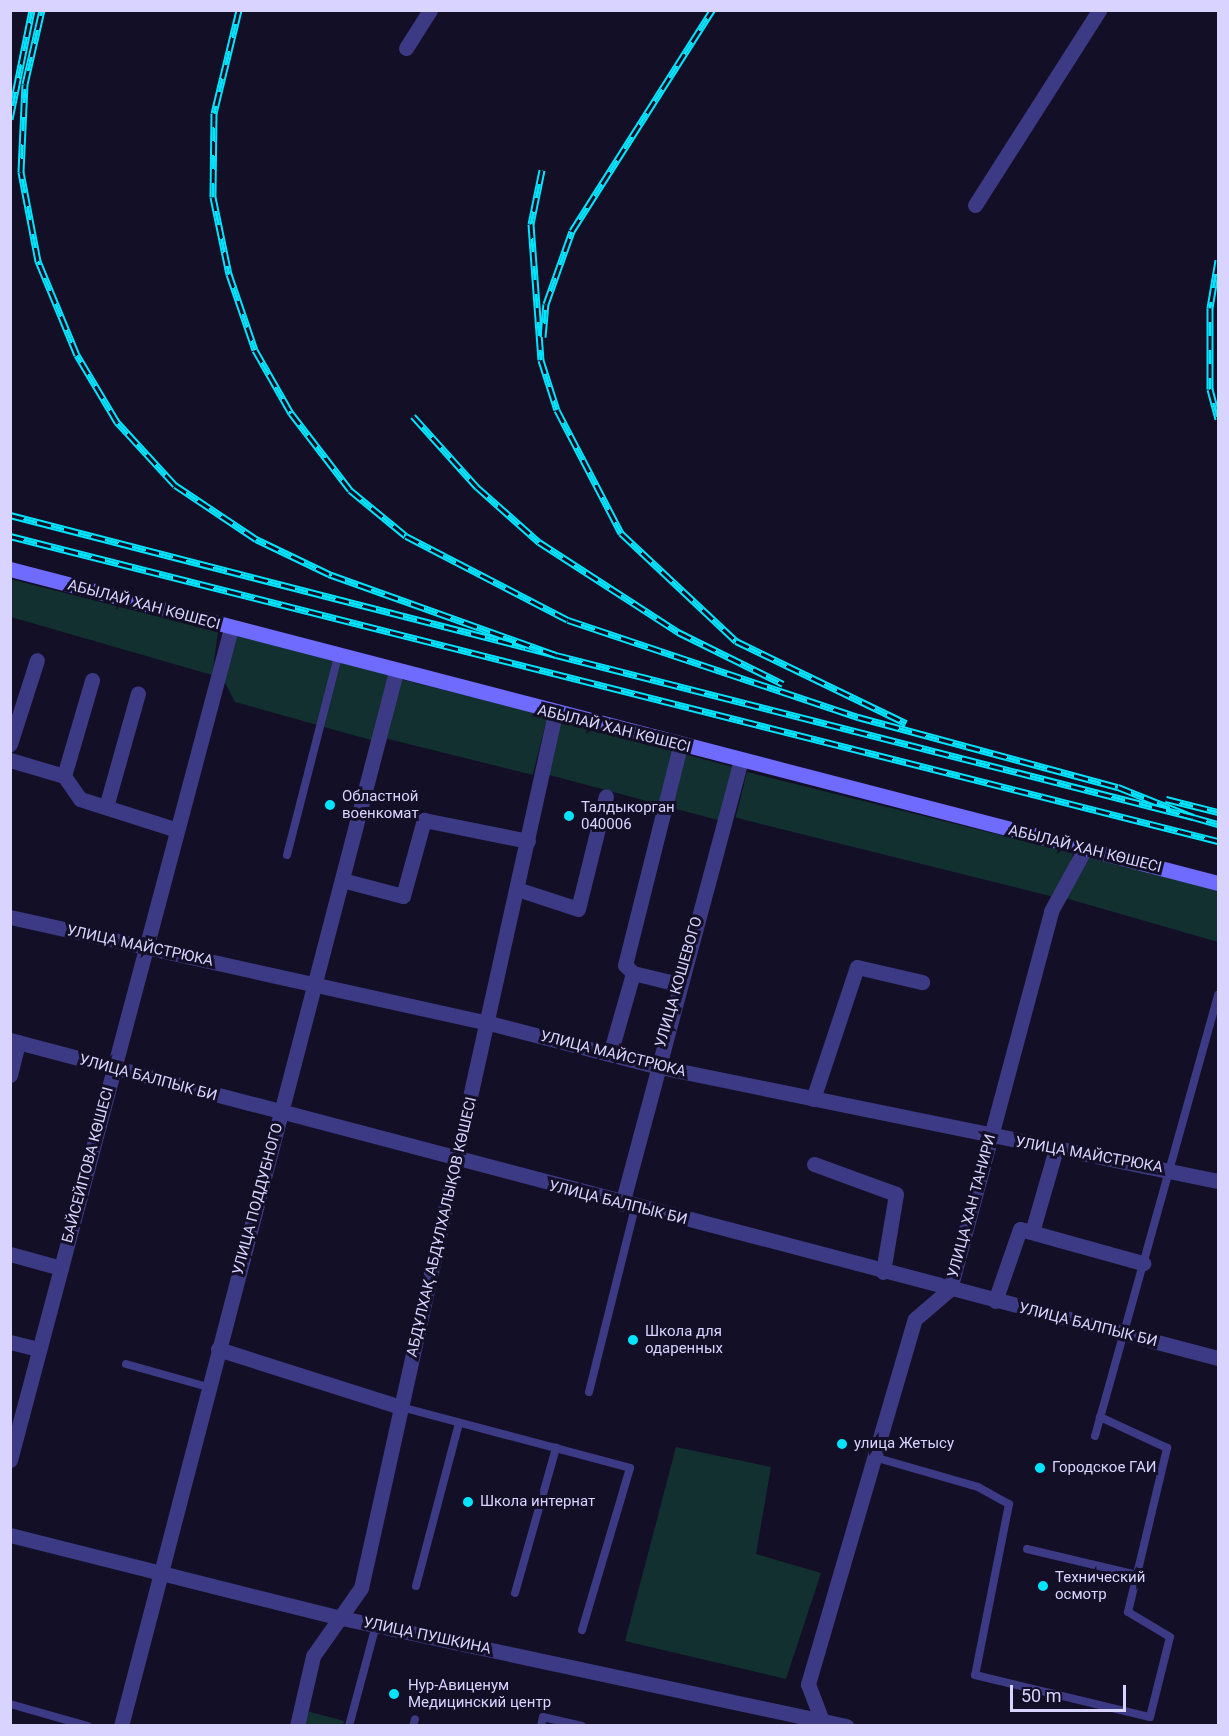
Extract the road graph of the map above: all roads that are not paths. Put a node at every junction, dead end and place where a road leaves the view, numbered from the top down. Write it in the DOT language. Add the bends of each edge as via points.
graph roads {
  1 [pos="430,10"];
  2 [pos="1099,10"];
  3 [pos="406,48"];
  4 [pos="975,204"];
  5 [pos="10,569"];
  6 [pos="231,628"];
  7 [pos="338,656"];
  8 [pos="37,660"];
  9 [pos="396,672"];
  10 [pos="92,680"];
  11 [pos="138,693"];
  12 [pos="555,714"];
  13 [pos="10,744"];
  14 [pos="680,746"];
  15 [pos="10,760"];
  16 [pos="741,761"];
  17 [pos="64,776"];
  18 [pos="606,796"];
  19 [pos="106,807"];
  20 [pos="177,830"];
  21 [pos="528,841"];
  22 [pos="1085,849"];
  23 [pos="286,855"];
  24 [pos="342,880"];
  25 [pos="1218,883"];
  26 [pos="517,889"];
  27 [pos="10,917"];
  28 [pos="147,947"];
  29 [pos="633,974"];
  30 [pos="922,982"];
  31 [pos="315,984"];
  32 [pos="678,984"];
  33 [pos="1218,995"];
  34 [pos="489,1023"];
  35 [pos="14,1041"];
  36 [pos="610,1054"];
  37 [pos="655,1066"];
  38 [pos="114,1068"];
  39 [pos="10,1075"];
  40 [pos="813,1099"];
  41 [pos="281,1114"];
  42 [pos="990,1137"];
  43 [pos="1056,1149"];
  44 [pos="455,1161"];
  45 [pos="814,1164"];
  46 [pos="1167,1169"];
  47 [pos="1218,1181"];
  48 [pos="629,1206"];
  49 [pos="1032,1232"];
  50 [pos="10,1254"];
  51 [pos="1143,1263"];
  52 [pos="61,1268"];
  53 [pos="882,1272"];
  54 [pos="950,1289"];
  55 [pos="995,1301"];
  56 [pos="1124,1334"];
  57 [pos="10,1342"];
  58 [pos="39,1349"];
  59 [pos="218,1349"];
  60 [pos="1218,1358"];
  61 [pos="126,1364"];
  62 [pos="208,1388"];
  63 [pos="589,1392"];
  64 [pos="401,1407"];
  65 [pos="1100,1417"];
  66 [pos="459,1423"];
  67 [pos="1095,1436"];
  68 [pos="13,1437"];
  69 [pos="556,1448"];
  70 [pos="874,1457"];
  71 [pos="10,1460"];
  72 [pos="10,1535"];
  73 [pos="1027,1549"];
  74 [pos="160,1570"];
  75 [pos="1137,1575"];
  76 [pos="416,1586"];
  77 [pos="515,1593"];
  78 [pos="337,1617"];
  79 [pos="376,1625"];
  80 [pos="582,1630"];
  81 [pos="10,1704"];
  82 [pos="774,1718"];
  83 [pos="823,1723"];
  84 [pos="88,1725"];
  85 [pos="122,1725"];
  86 [pos="297,1725"];
  87 [pos="349,1725"];
  88 [pos="541,1725"];
  89 [pos="582,1725"];
  90 [pos="846,1725"];
  1 -- 3 [label="street"];
  2 -- 4 [label="street"];
  5 -- 6 [label="main road, АБЫЛАЙ ХАН КӨШЕСІ"];
  6 -- 7 [label="main road, АБЫЛАЙ ХАН КӨШЕСІ"];
  6 -- 20 [label="street, БАЙСЕЙІТОВА КӨШЕСІ"];
  7 -- 9 [label="main road, АБЫЛАЙ ХАН КӨШЕСІ"];
  7 -- 23 [label="lane"];
  8 -- 13 [label="street"];
  9 -- 12 [label="main road, АБЫЛАЙ ХАН КӨШЕСІ"];
  9 -- 24 [label="street, УЛИЦА ПОДДУБНОГО"];
  10 -- 17 [label="street"];
  11 -- 19 [label="street"];
  12 -- 14 [label="main road, АБЫЛАЙ ХАН КӨШЕСІ"];
  12 -- 21 [label="street, АБДҰЛХАҚ АБДҰЛХАЛЫҚОВ КӨШЕСІ"];
  14 -- 16 [label="main road, АБЫЛАЙ ХАН КӨШЕСІ"];
  14 -- 29 [label="street" via="625,966"];
  15 -- 17 [label="street"];
  16 -- 22 [label="main road, АБЫЛАЙ ХАН КӨШЕСІ"];
  16 -- 32 [label="street, УЛИЦА КОШЕВОГО"];
  17 -- 19 [label="street" via="80,799"];
  18 -- 26 [label="street" via="578,909"];
  19 -- 20 [label="street"];
  20 -- 28 [label="street, БАЙСЕЙІТОВА КӨШЕСІ"];
  21 -- 24 [label="street" via="424,820 403,896"];
  21 -- 26 [label="street, АБДҰЛХАҚ АБДҰЛХАЛЫҚОВ КӨШЕСІ"];
  22 -- 25 [label="main road, АБЫЛАЙ ХАН КӨШЕСІ"];
  22 -- 42 [label="street, УЛИЦА ХАН ТАНИРИ" via="1051,911"];
  24 -- 31 [label="street, УЛИЦА ПОДДУБНОГО"];
  26 -- 34 [label="street, АБДҰЛХАҚ АБДҰЛХАЛЫҚОВ КӨШЕСІ"];
  27 -- 28 [label="street, УЛИЦА МАЙСТРЮКА"];
  28 -- 31 [label="street, УЛИЦА МАЙСТРЮКА"];
  28 -- 38 [label="street, БАЙСЕЙІТОВА КӨШЕСІ"];
  29 -- 32 [label="street"];
  29 -- 36 [label="street"];
  30 -- 40 [label="street" via="857,967"];
  31 -- 34 [label="street, УЛИЦА МАЙСТРЮКА"];
  31 -- 41 [label="street, УЛИЦА ПОДДУБНОГО"];
  32 -- 37 [label="street, УЛИЦА КОШЕВОГО"];
  33 -- 46 [label="lane"];
  34 -- 36 [label="street, УЛИЦА МАЙСТРЮКА"];
  34 -- 44 [label="street, АБДҰЛХАҚ АБДҰЛХАЛЫҚОВ КӨШЕСІ"];
  35 -- 38 [label="street, УЛИЦА БАЛПЫК БИ"];
  35 -- 39 [label="street, УЛИЦА БАЛПЫК БИ"];
  36 -- 37 [label="street, УЛИЦА МАЙСТРЮКА"];
  37 -- 40 [label="street, УЛИЦА МАЙСТРЮКА"];
  37 -- 48 [label="street, УЛИЦА КОШЕВОГО"];
  38 -- 41 [label="street, УЛИЦА БАЛПЫК БИ"];
  38 -- 52 [label="street, БАЙСЕЙІТОВА КӨШЕСІ"];
  40 -- 42 [label="street, УЛИЦА МАЙСТРЮКА"];
  41 -- 44 [label="street, УЛИЦА БАЛПЫК БИ"];
  41 -- 59 [label="street, УЛИЦА ПОДДУБНОГО"];
  42 -- 43 [label="street, УЛИЦА МАЙСТРЮКА"];
  42 -- 54 [label="street, УЛИЦА ХАН ТАНИРИ"];
  43 -- 46 [label="street, УЛИЦА МАЙСТРЮКА"];
  43 -- 49 [label="street"];
  44 -- 48 [label="street, УЛИЦА БАЛПЫК БИ"];
  44 -- 64 [label="street, АБДҰЛХАҚ АБДҰЛХАЛЫҚОВ КӨШЕСІ"];
  45 -- 53 [label="street" via="896,1194"];
  46 -- 47 [label="street, УЛИЦА МАЙСТРЮКА"];
  46 -- 51 [label="lane"];
  48 -- 53 [label="street, УЛИЦА БАЛПЫК БИ"];
  48 -- 63 [label="lane"];
  49 -- 51 [label="street"];
  49 -- 55 [label="street" via="1020,1229"];
  50 -- 52 [label="street"];
  51 -- 56 [label="lane"];
  52 -- 58 [label="street, БАЙСЕЙІТОВА КӨШЕСІ"];
  53 -- 54 [label="street, УЛИЦА БАЛПЫК БИ"];
  54 -- 55 [label="street, УЛИЦА БАЛПЫК БИ"];
  54 -- 70 [label="street, УЛИЦА ХАН ТАНИРИ" via="915,1319"];
  55 -- 56 [label="street, УЛИЦА БАЛПЫК БИ"];
  56 -- 60 [label="street, УЛИЦА БАЛПЫК БИ"];
  56 -- 65 [label="lane"];
  57 -- 58 [label="street"];
  58 -- 68 [label="street, БАЙСЕЙІТОВА КӨШЕСІ"];
  59 -- 62 [label="street, УЛИЦА ПОДДУБНОГО"];
  59 -- 64 [label="street"];
  61 -- 62 [label="lane"];
  62 -- 74 [label="street, УЛИЦА ПОДДУБНОГО"];
  64 -- 66 [label="lane"];
  64 -- 78 [label="street, АБДҰЛХАҚ АБДҰЛХАЛЫҚОВ КӨШЕСІ" via="361,1588"];
  65 -- 67 [label="lane"];
  65 -- 75 [label="lane" via="1167,1448"];
  66 -- 69 [label="lane"];
  66 -- 76 [label="lane"];
  68 -- 71 [label="street, БАЙСЕЙІТОВА КӨШЕСІ"];
  69 -- 77 [label="lane"];
  69 -- 80 [label="lane" via="630,1468"];
  70 -- 75 [label="lane" via="978,1487 1009,1504 975,1675 1150,1717 1170,1637 1128,1612"];
  70 -- 83 [label="street, УЛИЦА ХАН ТАНИРИ" via="808,1684"];
  72 -- 74 [label="street, УЛИЦА ПУШКИНА"];
  73 -- 75 [label="lane"];
  74 -- 78 [label="street, УЛИЦА ПУШКИНА"];
  74 -- 85 [label="street, УЛИЦА ПОДДУБНОГО"];
  78 -- 79 [label="street, УЛИЦА ПУШКИНА"];
  78 -- 86 [label="street, АБДҰЛХАҚ АБДҰЛХАЛЫҚОВ КӨШЕСІ" via="313,1656"];
  79 -- 82 [label="street, УЛИЦА ПУШКИНА"];
  79 -- 87 [label="lane"];
  81 -- 84 [label="lane"];
  82 -- 83 [label="street, УЛИЦА ПУШКИНА"];
  83 -- 90 [label="street, УЛИЦА ПУШКИНА"];
  88 -- 89 [label="lane" via="543,1717"];
}
